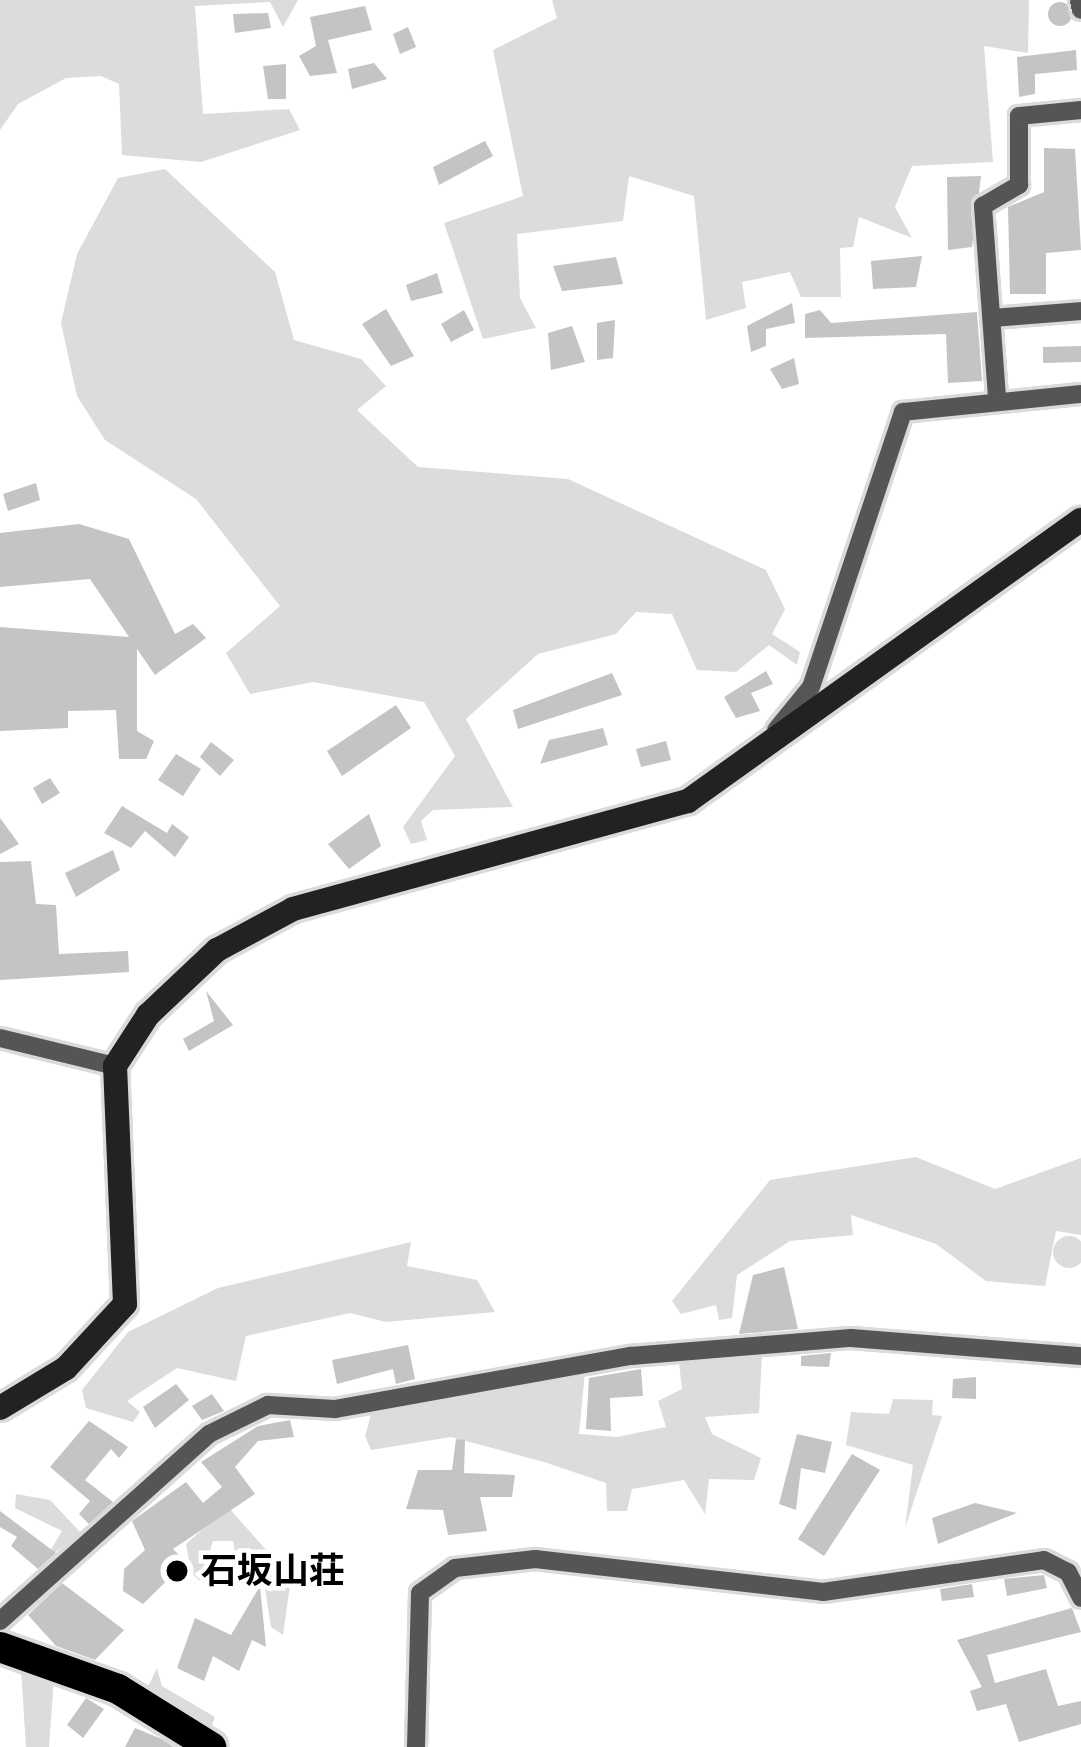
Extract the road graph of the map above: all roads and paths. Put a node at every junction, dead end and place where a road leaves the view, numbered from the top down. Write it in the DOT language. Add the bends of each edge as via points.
graph roads {
  1 [pos="1079,0"];
  2 [pos="1081,10"];
  3 [pos="1081,110"];
  4 [pos="1081,311"];
  5 [pos="992,318"];
  6 [pos="1081,394"];
  7 [pos="997,397"];
  8 [pos="1081,520"];
  9 [pos="730,776"];
  10 [pos="0,1038"];
  11 [pos="115,1066"];
  12 [pos="1081,1356"];
  13 [pos="0,1408"];
  14 [pos="1081,1598"];
  15 [pos="0,1622"];
  16 [pos="0,1648"];
  17 [pos="212,1747"];
  18 [pos="416,1747"];
  1 -- 2 [label="street"];
  3 -- 5 [label="street" via="1016,123 1019,185 983,206"];
  4 -- 5 [label="street"];
  5 -- 7 [label="street"];
  6 -- 7 [label="street"];
  7 -- 9 [label="street" via="931,403 889,429 811,687"];
  8 -- 9 [label="street"];
  9 -- 11 [label="street" via="634,820 253,925 148,1016"];
  10 -- 11 [label="street"];
  11 -- 13 [label="street" via="125,1304 66,1368"];
  12 -- 15 [label="street" via="851,1338 631,1356 335,1408 268,1406 209,1434"];
  14 -- 18 [label="street" via="1068,1572 1044,1560 823,1592 536,1559 455,1568 421,1593"];
  16 -- 17 [label="main road" via="118,1689"];
}
